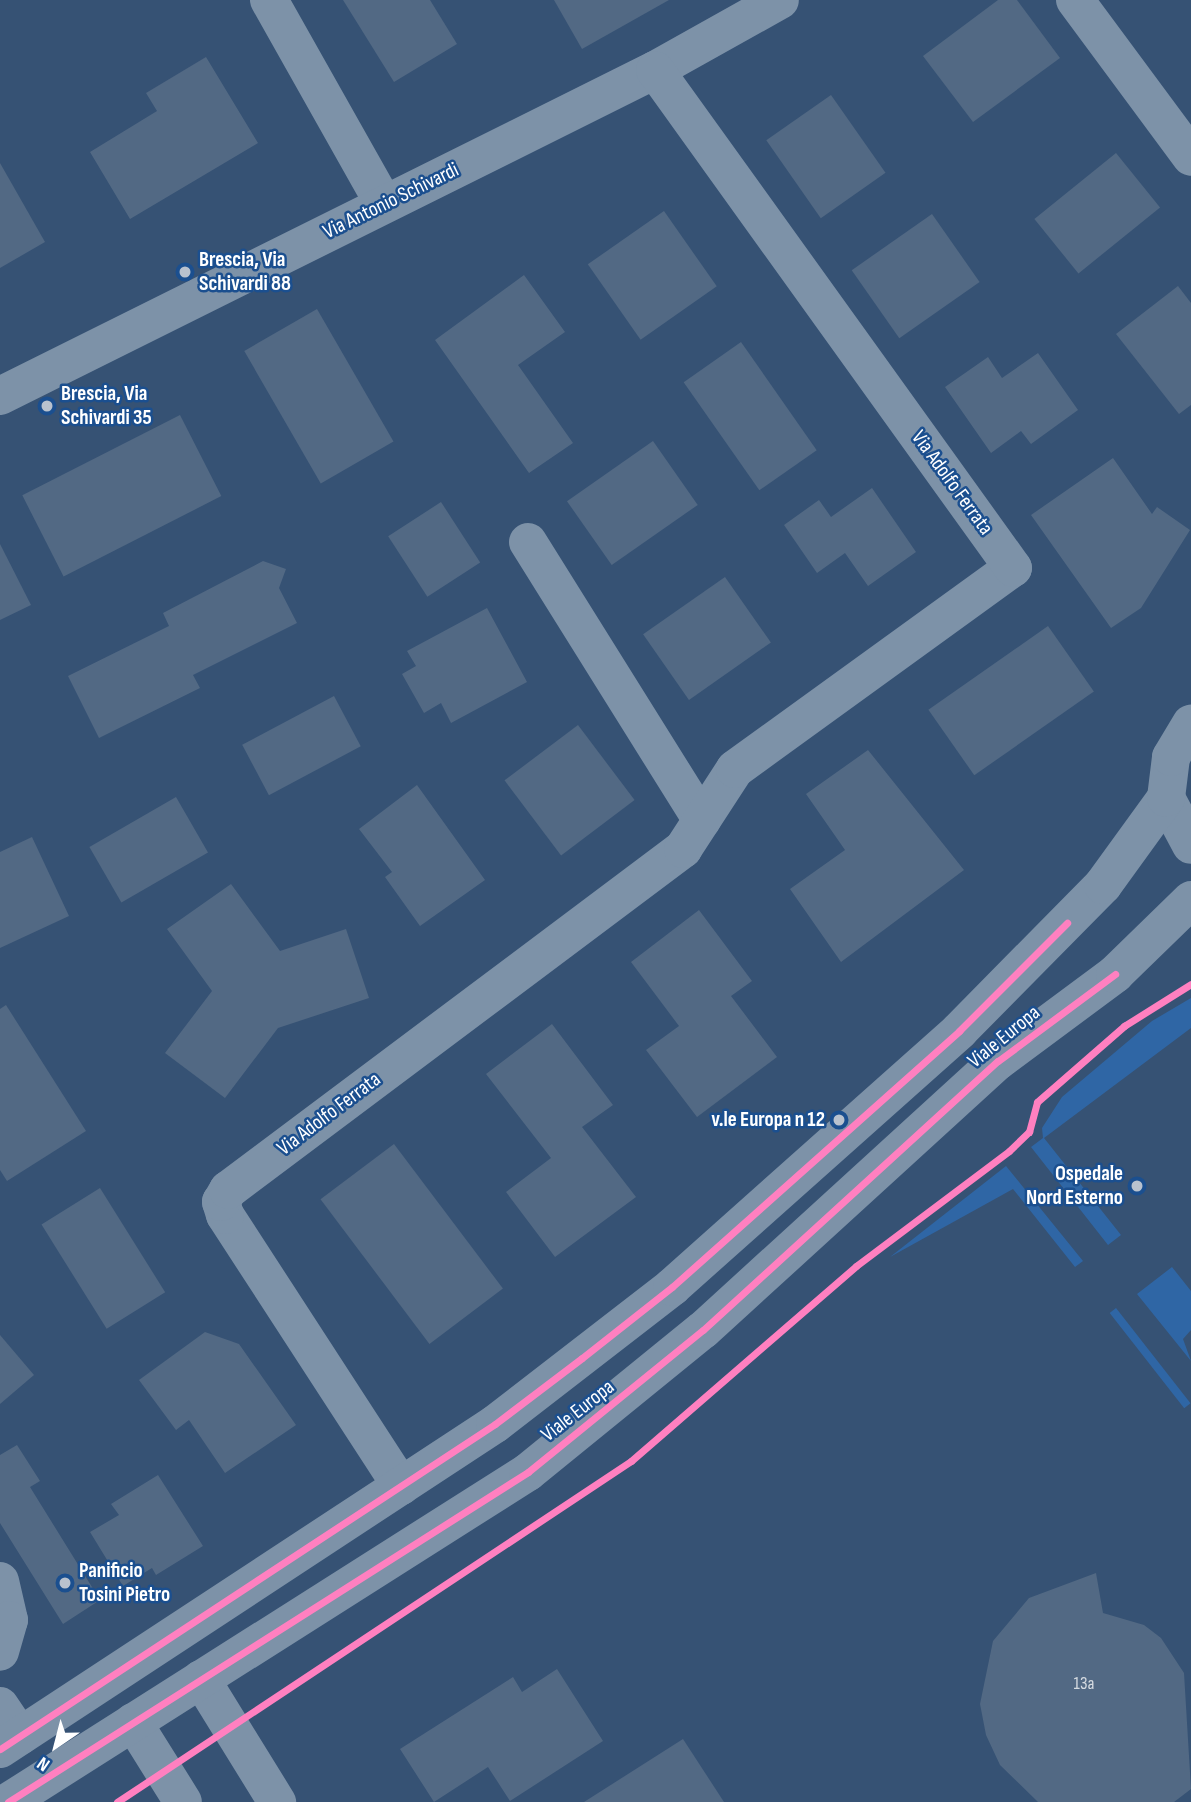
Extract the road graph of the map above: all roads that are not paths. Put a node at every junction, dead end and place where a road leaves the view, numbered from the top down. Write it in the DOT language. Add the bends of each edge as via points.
graph roads {
  1 [pos="269,0"];
  2 [pos="1075,0"];
  3 [pos="757,6"];
  4 [pos="654,70"];
  5 [pos="1191,157"];
  6 [pos="384,204"];
  7 [pos="0,396"];
  8 [pos="528,542"];
  9 [pos="1191,724"];
  10 [pos="1166,798"];
  11 [pos="702,820"];
  12 [pos="1191,845"];
  13 [pos="1191,900"];
  14 [pos="401,1486"];
  15 [pos="0,1581"];
  16 [pos="0,1652"];
  17 [pos="201,1679"];
  18 [pos="133,1722"];
  19 [pos="7,1730"];
  20 [pos="180,1797"];
  21 [pos="8,1802"];
  22 [pos="277,1802"];
  1 -- 6 [label="street"];
  2 -- 5 [label="street"];
  3 -- 4 [label="street, Via Antonio Schivardi"];
  4 -- 6 [label="street, Via Antonio Schivardi"];
  4 -- 11 [label="street, Via Adolfo Ferrata" via="1013,568 735,769"];
  6 -- 7 [label="street, Via Antonio Schivardi"];
  8 -- 11 [label="street"];
  9 -- 10 [label="street, Viale Europa" via="1171,757"];
  10 -- 12 [label="street"];
  10 -- 14 [label="street, Viale Europa" via="1103,884 959,1031 673,1287 495,1424"];
  11 -- 14 [label="street, Via Adolfo Ferrata" via="683,849 228,1190 221,1202"];
  13 -- 17 [label="street, Viale Europa" via="1115,974 998,1061 852,1199 617,1403 528,1472"];
  14 -- 19 [label="street, Viale Europa"];
  15 -- 16 [label="street" via="9,1620"];
  17 -- 18 [label="street, Viale Europa"];
  17 -- 22 [label="street"];
  18 -- 20 [label="street"];
  18 -- 21 [label="street, Viale Europa"];
}
